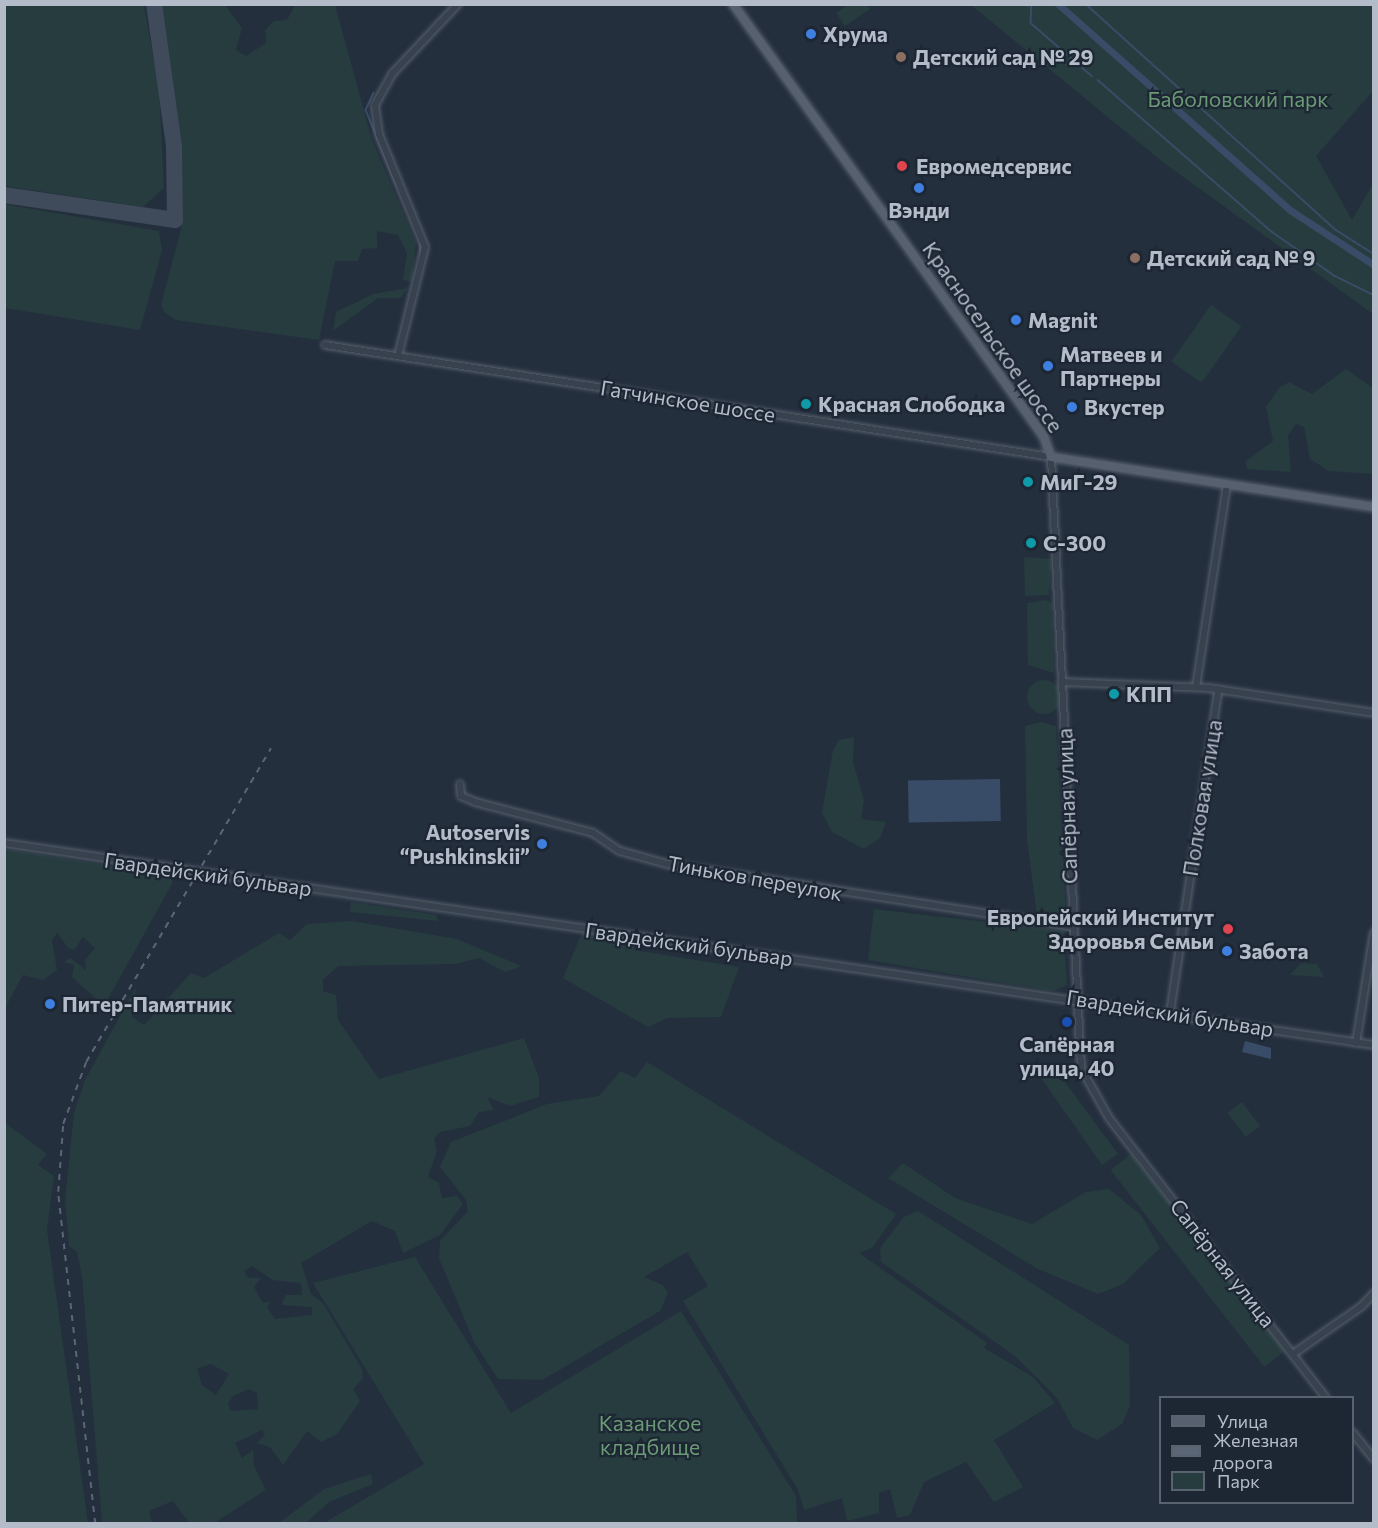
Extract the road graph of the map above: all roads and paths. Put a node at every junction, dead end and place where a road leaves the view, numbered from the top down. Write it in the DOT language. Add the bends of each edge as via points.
graph roads {
  1 [pos="458,4"];
  2 [pos="732,4"];
  3 [pos="325,345"];
  4 [pos="398,356"];
  5 [pos="1052,457"];
  6 [pos="1227,485"];
  7 [pos="1374,507"];
  8 [pos="1062,682"];
  9 [pos="1196,687"];
  10 [pos="1218,690"];
  11 [pos="1374,713"];
  12 [pos="460,784"];
  13 [pos="4,843"];
  14 [pos="1072,927"];
  15 [pos="1374,932"];
  16 [pos="1075,999"];
  17 [pos="1170,1013"];
  18 [pos="1356,1043"];
  19 [pos="1374,1045"];
  20 [pos="1374,1293"];
  21 [pos="1293,1354"];
  22 [pos="1324,1396"];
  23 [pos="1354,1433"];
  24 [pos="1374,1459"];
  1 -- 4 [label="street" via="393,73 375,105 378,134 425,247"];
  2 -- 5 [label="main road, Красносельское шоссе" via="1044,437"];
  3 -- 4 [label="street, Гатчинское шоссе"];
  4 -- 5 [label="street, Гатчинское шоссе"];
  5 -- 6 [label="main road, Красносельское шоссе"];
  5 -- 8 [label="street, Сапёрная улица"];
  6 -- 7 [label="main road, Красносельское шоссе"];
  6 -- 9 [label="street"];
  8 -- 9 [label="street"];
  8 -- 14 [label="street, Сапёрная улица"];
  9 -- 10 [label="street"];
  10 -- 11 [label="street"];
  10 -- 17 [label="street, Полковая улица"];
  12 -- 14 [label="street, Тиньков переулок" via="461,796 475,802 593,832 620,851 667,864"];
  13 -- 16 [label="street, Гвардейский бульвар"];
  14 -- 16 [label="street, Сапёрная улица"];
  15 -- 18 [label="street"];
  16 -- 17 [label="street, Гвардейский бульвар"];
  16 -- 21 [label="street, Сапёрная улица" via="1078,1053 1087,1082"];
  17 -- 18 [label="street, Гвардейский бульвар"];
  18 -- 19 [label="street, Гвардейский бульвар"];
  20 -- 21 [label="street" via="1362,1306"];
  21 -- 22 [label="street, Сапёрная улица"];
  23 -- 24 [label="street"];
}
